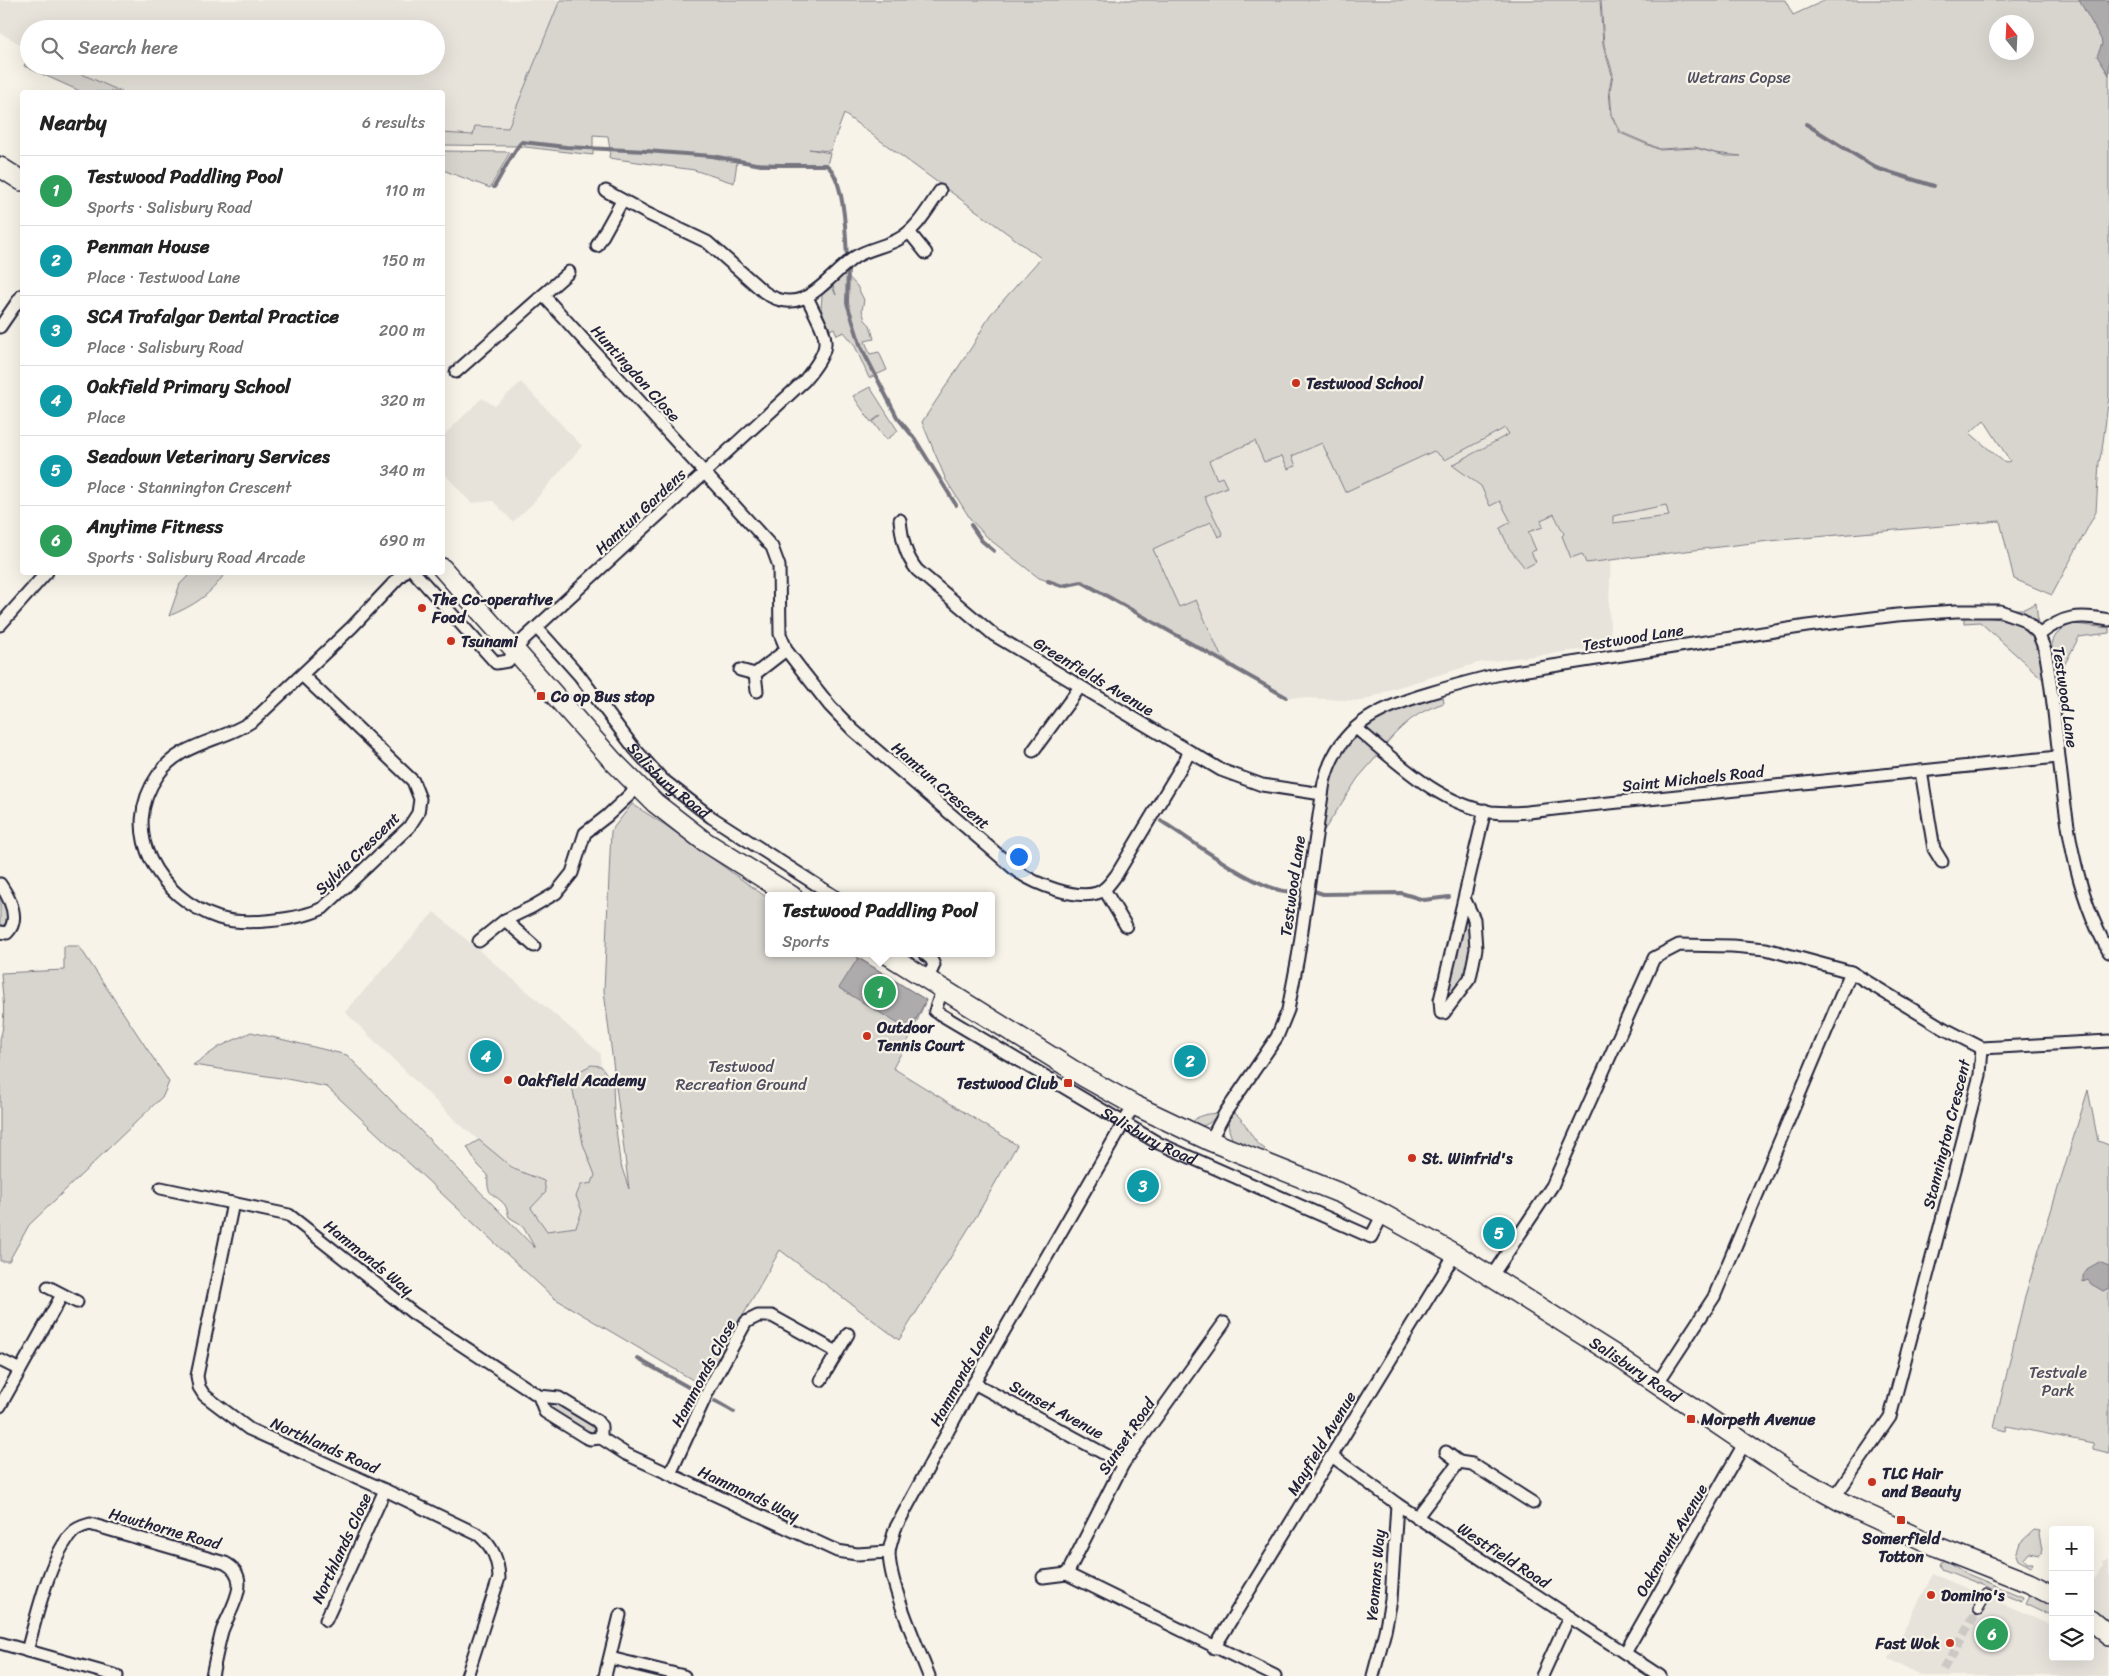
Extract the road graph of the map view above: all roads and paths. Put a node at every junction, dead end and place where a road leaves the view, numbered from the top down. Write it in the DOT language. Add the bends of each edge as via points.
graph roads {
  1 [pos="0,167"];
  2 [pos="20,180"];
  3 [pos="606,191"];
  4 [pos="940,191"];
  5 [pos="622,201"];
  6 [pos="909,232"];
  7 [pos="598,246"];
  8 [pos="926,253"];
  9 [pos="569,272"];
  10 [pos="543,295"];
  11 [pos="806,297"];
  12 [pos="20,298"];
  13 [pos="0,327"];
  14 [pos="456,372"];
  15 [pos="704,473"];
  16 [pos="900,520"];
  17 [pos="445,571"];
  18 [pos="44,575"];
  19 [pos="401,575"];
  20 [pos="417,575"];
  21 [pos="2109,620"];
  22 [pos="2,621"];
  23 [pos="537,628"];
  24 [pos="2039,635"];
  25 [pos="516,650"];
  26 [pos="786,650"];
  27 [pos="740,670"];
  28 [pos="755,674"];
  29 [pos="302,675"];
  30 [pos="1080,687"];
  31 [pos="757,691"];
  32 [pos="1356,728"];
  33 [pos="1033,750"];
  34 [pos="1190,752"];
  35 [pos="2058,757"];
  36 [pos="1921,771"];
  37 [pos="638,787"];
  38 [pos="1322,794"];
  39 [pos="1485,810"];
  40 [pos="1942,862"];
  41 [pos="0,884"];
  42 [pos="1104,889"];
  43 [pos="786,892"];
  44 [pos="828,892"];
  45 [pos="1464,898"];
  46 [pos="505,920"];
  47 [pos="1126,926"];
  48 [pos="0,932"];
  49 [pos="479,941"];
  50 [pos="534,946"];
  51 [pos="2109,952"];
  52 [pos="891,957"];
  53 [pos="929,957"];
  54 [pos="1851,972"];
  55 [pos="935,985"];
  56 [pos="2109,1041"];
  57 [pos="1982,1048"];
  58 [pos="1134,1105"];
  59 [pos="1124,1124"];
  60 [pos="1210,1141"];
  61 [pos="161,1188"];
  62 [pos="233,1203"];
  63 [pos="1383,1214"];
  64 [pos="1455,1254"];
  65 [pos="1491,1277"];
  66 [pos="48,1287"];
  67 [pos="62,1295"];
  68 [pos="77,1302"];
  69 [pos="1224,1323"];
  70 [pos="848,1334"];
  71 [pos="837,1352"];
  72 [pos="0,1360"];
  73 [pos="20,1370"];
  74 [pos="821,1380"];
  75 [pos="974,1383"];
  76 [pos="1657,1384"];
  77 [pos="539,1396"];
  78 [pos="0,1406"];
  79 [pos="601,1438"];
  80 [pos="1744,1444"];
  81 [pos="1446,1452"];
  82 [pos="1332,1456"];
  83 [pos="1460,1462"];
  84 [pos="1123,1464"];
  85 [pos="670,1474"];
  86 [pos="385,1490"];
  87 [pos="1834,1498"];
  88 [pos="1533,1503"];
  89 [pos="1397,1504"];
  90 [pos="1417,1517"];
  91 [pos="889,1552"];
  92 [pos="1067,1574"];
  93 [pos="1043,1577"];
  94 [pos="2049,1593"];
  95 [pos="1987,1594"];
  96 [pos="1978,1610"];
  97 [pos="620,1615"];
  98 [pos="1569,1617"];
  99 [pos="326,1620"];
  100 [pos="2094,1623"];
  101 [pos="2109,1636"];
  102 [pos="0,1643"];
  103 [pos="1214,1648"];
  104 [pos="27,1651"];
  105 [pos="1625,1653"];
  106 [pos="610,1658"];
  107 [pos="117,1676"];
  108 [pos="212,1676"];
  109 [pos="467,1676"];
  110 [pos="605,1676"];
  111 [pos="684,1676"];
  112 [pos="929,1676"];
  113 [pos="1275,1676"];
  114 [pos="1373,1676"];
  115 [pos="1542,1676"];
  116 [pos="1660,1676"];
  1 -- 2 [label="main road"];
  3 -- 5 [label="street"];
  4 -- 6 [label="street"];
  5 -- 7 [label="street"];
  5 -- 11 [label="street" via="707,242 771,297 786,301"];
  6 -- 8 [label="street"];
  6 -- 11 [label="street" via="855,257"];
  9 -- 10 [label="street"];
  10 -- 14 [label="street"];
  10 -- 15 [label="street, Huntingdon Close"];
  11 -- 15 [label="street, Hamtun Gardens" via="826,345 814,369"];
  12 -- 13 [label="street"];
  15 -- 23 [label="street, Hamtun Gardens"];
  15 -- 26 [label="street, Hamtun Crescent" via="775,552 780,575 779,627"];
  16 -- 30 [label="street, Greenfields Avenue" via="907,554 924,577 986,630"];
  17 -- 25 [label="main road, Salisbury Road"];
  18 -- 22 [label="street"];
  19 -- 29 [label="street, Sylvia Crescent"];
  20 -- 25 [label="street" via="496,663 508,661"];
  21 -- 24 [label="street" via="2071,617"];
  23 -- 25 [label="street, Hamtun Gardens"];
  23 -- 44 [label="street, Salisbury Road" via="662,779 711,817"];
  24 -- 32 [label="street, Testwood Lane" via="2023,619 1993,611 1918,614 1813,626 1501,674 1395,704 1377,711"];
  24 -- 35 [label="street, Testwood Lane" via="2046,656"];
  25 -- 37 [label="main road, Salisbury Road"];
  26 -- 28 [label="street"];
  26 -- 42 [label="street, Hamtun Crescent" via="853,730 1018,872 1040,884 1064,891 1089,894"];
  27 -- 28 [label="street"];
  28 -- 31 [label="street"];
  29 -- 29 [label="street, Sylvia Crescent" via="413,781 420,799 418,813 405,832 323,908 307,915 247,921 206,913 167,884 156,871 142,830 144,803 152,784 168,762 189,748 246,725"];
  30 -- 33 [label="street"];
  30 -- 34 [label="street, Greenfields Avenue"];
  32 -- 38 [label="street, Testwood Lane" via="1334,754"];
  32 -- 39 [label="street, Saint Michaels Road" via="1430,786"];
  34 -- 38 [label="street, Greenfields Avenue" via="1221,770 1250,781"];
  34 -- 42 [label="street" via="1117,874"];
  35 -- 36 [label="street, Saint Michaels Road"];
  35 -- 51 [label="street, Testwood Lane" via="2082,891 2092,921"];
  36 -- 39 [label="street, Saint Michaels Road" via="1525,811"];
  36 -- 40 [label="street" via="1934,850"];
  37 -- 43 [label="main road, Salisbury Road" via="704,841"];
  37 -- 46 [label="street" via="585,833 572,873 556,893"];
  38 -- 60 [label="street, Testwood Lane" via="1288,1010 1277,1037 1225,1113"];
  39 -- 45 [label="street"];
  41 -- 48 [label="street" via="12,906 12,928 8,932"];
  42 -- 47 [label="street"];
  45 -- 45 [label="street" via="1474,919 1476,949 1470,978 1451,1005 1441,1013 1440,1000"];
  46 -- 49 [label="street"];
  46 -- 50 [label="street"];
  52 -- 55 [label="main road, Salisbury Road"];
  53 -- 55 [label="street, Salisbury Road" via="934,965"];
  54 -- 57 [label="street, Stannington Crescent"];
  54 -- 65 [label="street, Stannington Crescent" via="1766,950 1732,946 1680,945 1654,958 1552,1186"];
  54 -- 76 [label="street" via="1714,1297"];
  55 -- 58 [label="main road, Salisbury Road"];
  55 -- 59 [label="street, Salisbury Road" via="935,1011"];
  56 -- 57 [label="street"];
  57 -- 87 [label="street, Stannington Crescent" via="1980,1075 1890,1417"];
  58 -- 59 [label="street, Hammonds Lane"];
  58 -- 60 [label="main road, Salisbury Road"];
  59 -- 63 [label="street, Salisbury Road" via="1158,1143 1371,1237"];
  59 -- 75 [label="street, Hammonds Lane"];
  60 -- 63 [label="main road, Salisbury Road"];
  61 -- 62 [label="street, Hammonds Way"];
  62 -- 77 [label="street, Hammonds Way" via="279,1212 298,1220 413,1313"];
  62 -- 86 [label="street, Northlands Road" via="197,1376 199,1386 204,1395 249,1429"];
  63 -- 64 [label="main road, Salisbury Road"];
  64 -- 65 [label="main road, Salisbury Road"];
  64 -- 82 [label="street, Mayfield Avenue"];
  65 -- 76 [label="main road, Salisbury Road"];
  66 -- 67 [label="street"];
  67 -- 68 [label="street"];
  67 -- 73 [label="street"];
  69 -- 84 [label="street, Sunset Road"];
  70 -- 71 [label="street"];
  71 -- 74 [label="street"];
  71 -- 85 [label="street, Hammonds Close" via="772,1316 758,1316 746,1322 709,1389"];
  72 -- 73 [label="street"];
  73 -- 78 [label="street"];
  75 -- 84 [label="street, Sunset Avenue"];
  75 -- 91 [label="street, Hammonds Lane" via="895,1529"];
  76 -- 80 [label="main road, Salisbury Road"];
  77 -- 79 [label="street, Hammonds Way" via="546,1412 590,1439"];
  77 -- 79 [label="street, Hammonds Way" via="559,1398 597,1421 601,1426"];
  79 -- 85 [label="street, Hammonds Way" via="626,1454"];
  80 -- 87 [label="main road, Salisbury Road"];
  80 -- 105 [label="street, Oakmount Avenue"];
  81 -- 83 [label="street"];
  82 -- 89 [label="street, Westfield Road"];
  82 -- 103 [label="street, Mayfield Avenue"];
  83 -- 88 [label="street" via="1472,1464"];
  83 -- 90 [label="street"];
  84 -- 92 [label="street, Sunset Road"];
  85 -- 91 [label="street, Hammonds Way" via="837,1551 857,1554"];
  86 -- 99 [label="street, Northlands Close"];
  86 -- 109 [label="street, Northlands Road" via="479,1535 495,1554 499,1578"];
  87 -- 94 [label="main road, Salisbury Road" via="1938,1548"];
  89 -- 90 [label="street, Westfield Road"];
  89 -- 114 [label="street, Yeomans Way" via="1391,1600"];
  90 -- 98 [label="street, Westfield Road"];
  91 -- 112 [label="street, Hammonds Lane" via="903,1608"];
  92 -- 93 [label="street"];
  92 -- 103 [label="street"];
  95 -- 96 [label="street"];
  97 -- 106 [label="street"];
  98 -- 105 [label="street, Westfield Road"];
  98 -- 115 [label="street"];
  100 -- 101 [label="main road"];
  102 -- 104 [label="street"];
  103 -- 113 [label="street"];
  104 -- 107 [label="street"];
  104 -- 108 [label="street, Hawthorne Road" via="48,1576 74,1530 90,1524 225,1562 237,1572 240,1581 238,1593 219,1642"];
  105 -- 116 [label="street, Westfield Road"];
  106 -- 110 [label="street"];
  106 -- 111 [label="street"];
}
